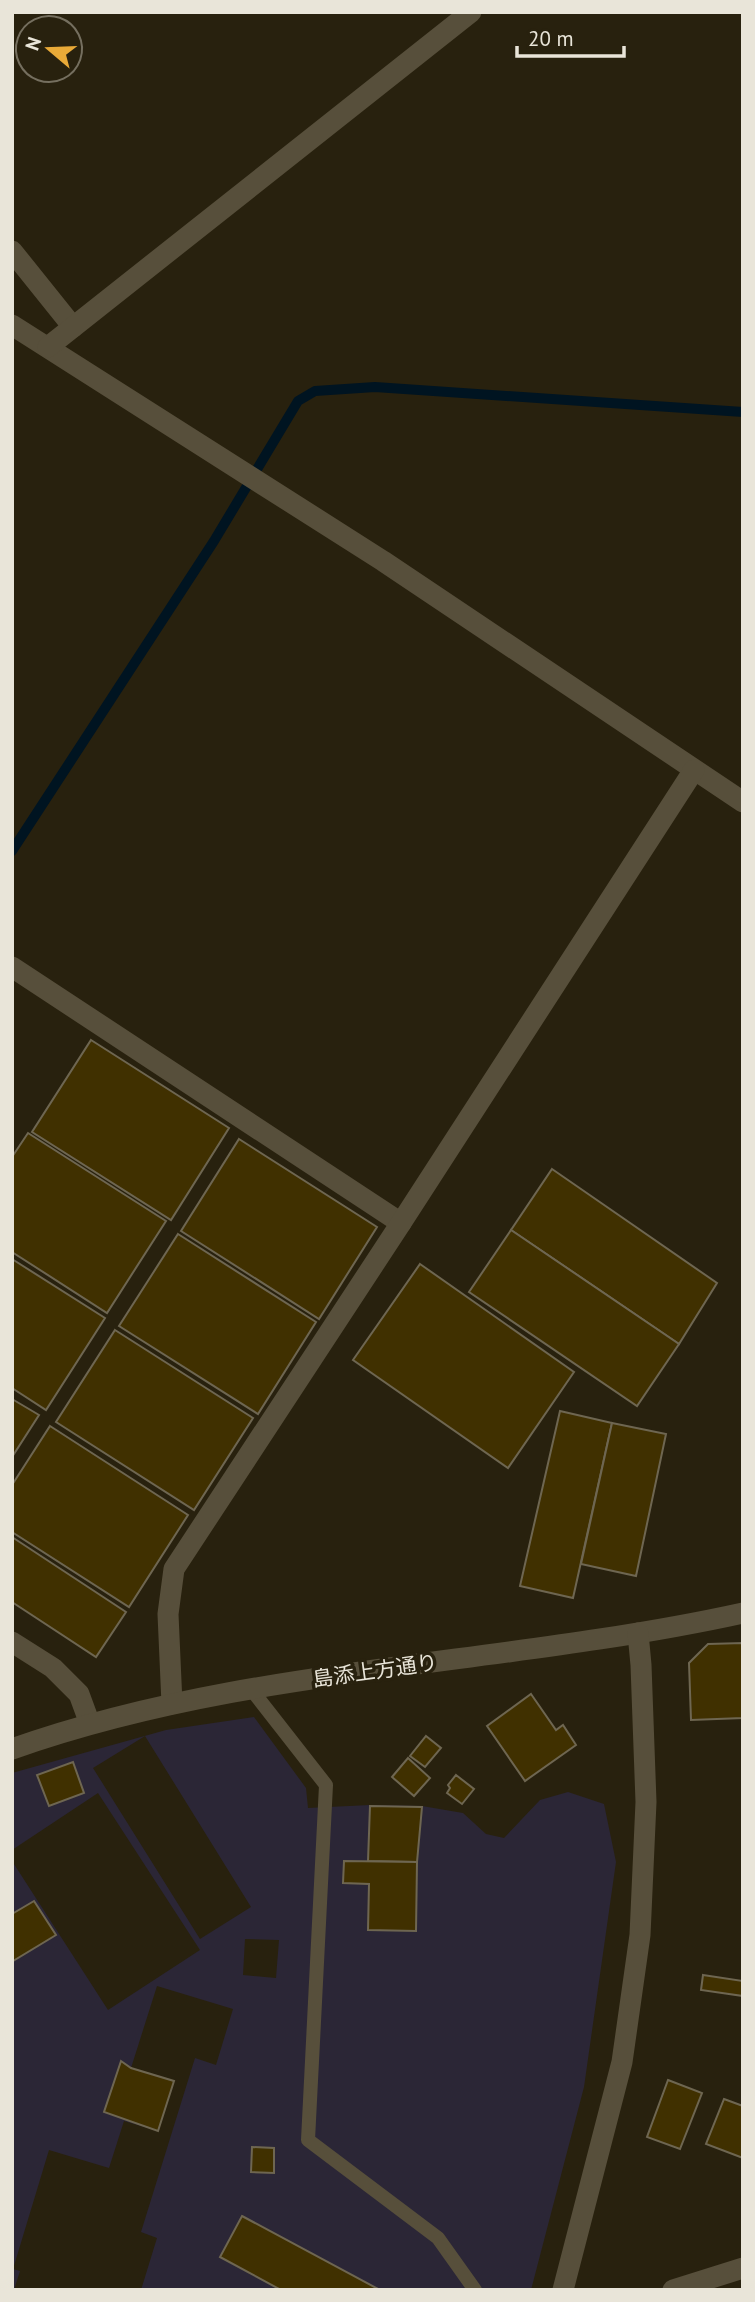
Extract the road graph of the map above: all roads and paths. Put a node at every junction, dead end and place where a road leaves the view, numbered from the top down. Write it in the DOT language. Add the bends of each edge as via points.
graph roads {
  1 [pos="471,12"];
  2 [pos="12,251"];
  3 [pos="12,325"];
  4 [pos="73,327"];
  5 [pos="48,347"];
  6 [pos="694,770"];
  7 [pos="743,802"];
  8 [pos="12,967"];
  9 [pos="401,1223"];
  10 [pos="743,1613"];
  11 [pos="638,1633"];
  12 [pos="12,1642"];
  13 [pos="251,1689"];
  14 [pos="173,1704"];
  15 [pos="90,1724"];
  16 [pos="12,1749"];
  17 [pos="743,2268"];
  18 [pos="475,2290"];
  19 [pos="563,2290"];
  20 [pos="673,2290"];
  1 -- 4 [label="street"];
  2 -- 4 [label="street"];
  3 -- 5 [label="street"];
  4 -- 5 [label="street"];
  5 -- 6 [label="street" via="383,561"];
  6 -- 7 [label="street"];
  6 -- 9 [label="street"];
  8 -- 9 [label="street"];
  9 -- 14 [label="street" via="174,1569 168,1614"];
  10 -- 11 [label="street, 島添上方通り"];
  11 -- 13 [label="street, 島添上方通り"];
  11 -- 19 [label="street" via="646,1802 640,1936 622,2062"];
  12 -- 15 [label="street" via="52,1668 79,1694"];
  13 -- 14 [label="street, 島添上方通り"];
  13 -- 18 [label="lane" via="326,1785 308,2140 438,2238"];
  14 -- 15 [label="street, 島添上方通り"];
  15 -- 16 [label="street, 島添上方通り"];
  17 -- 20 [label="street"];
}
